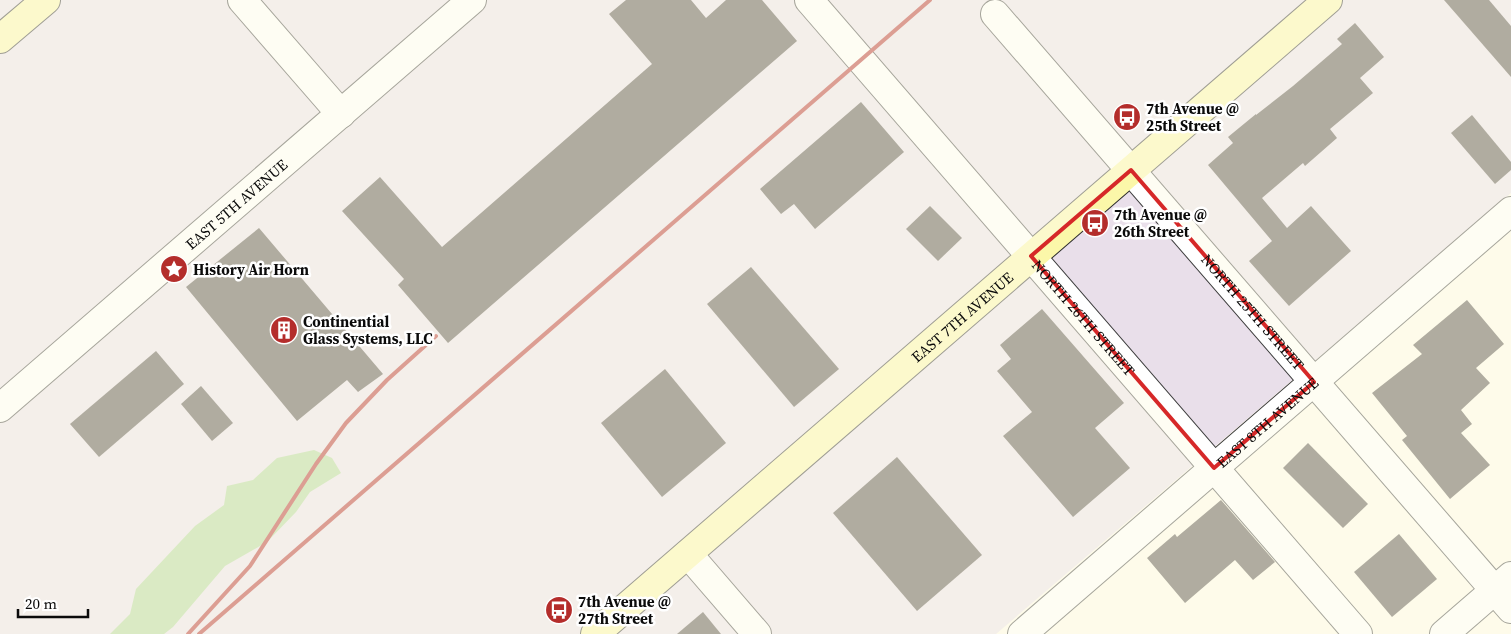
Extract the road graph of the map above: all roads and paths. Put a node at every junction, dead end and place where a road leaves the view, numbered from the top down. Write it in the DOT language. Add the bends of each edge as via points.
graph roads {
  1 [pos="46,0"];
  2 [pos="242,0"];
  3 [pos="472,0"];
  4 [pos="809,0"];
  5 [pos="1328,0"];
  6 [pos="995,14"];
  7 [pos="0,39"];
  8 [pos="340,114"];
  9 [pos="1131,170"];
  10 [pos="1511,211"];
  11 [pos="1032,256"];
  12 [pos="1314,382"];
  13 [pos="0,408"];
  14 [pos="1214,468"];
  15 [pos="688,554"];
  16 [pos="1505,592"];
  17 [pos="595,634"];
  18 [pos="757,634"];
  19 [pos="1022,634"];
  20 [pos="1358,634"];
  21 [pos="1444,634"];
  1 -- 7 [label="street"];
  2 -- 8 [label="street"];
  3 -- 8 [label="street, EAST 5TH AVENUE"];
  4 -- 11 [label="street, NORTH 26TH STREET"];
  5 -- 9 [label="street, EAST 7TH AVENUE"];
  6 -- 9 [label="street, NORTH 25TH STREET"];
  8 -- 13 [label="street, EAST 5TH AVENUE"];
  9 -- 11 [label="street, EAST 7TH AVENUE"];
  9 -- 12 [label="street, NORTH 25TH STREET"];
  10 -- 12 [label="street, EAST 8TH AVENUE"];
  11 -- 14 [label="street, NORTH 26TH STREET"];
  11 -- 15 [label="street, EAST 7TH AVENUE"];
  12 -- 14 [label="street, EAST 8TH AVENUE"];
  12 -- 16 [label="street, NORTH 25TH STREET"];
  14 -- 19 [label="street, EAST 8TH AVENUE"];
  14 -- 20 [label="street, NORTH 26TH STREET"];
  15 -- 17 [label="street, EAST 7TH AVENUE"];
  15 -- 18 [label="street"];
  16 -- 21 [label="street"];
}
